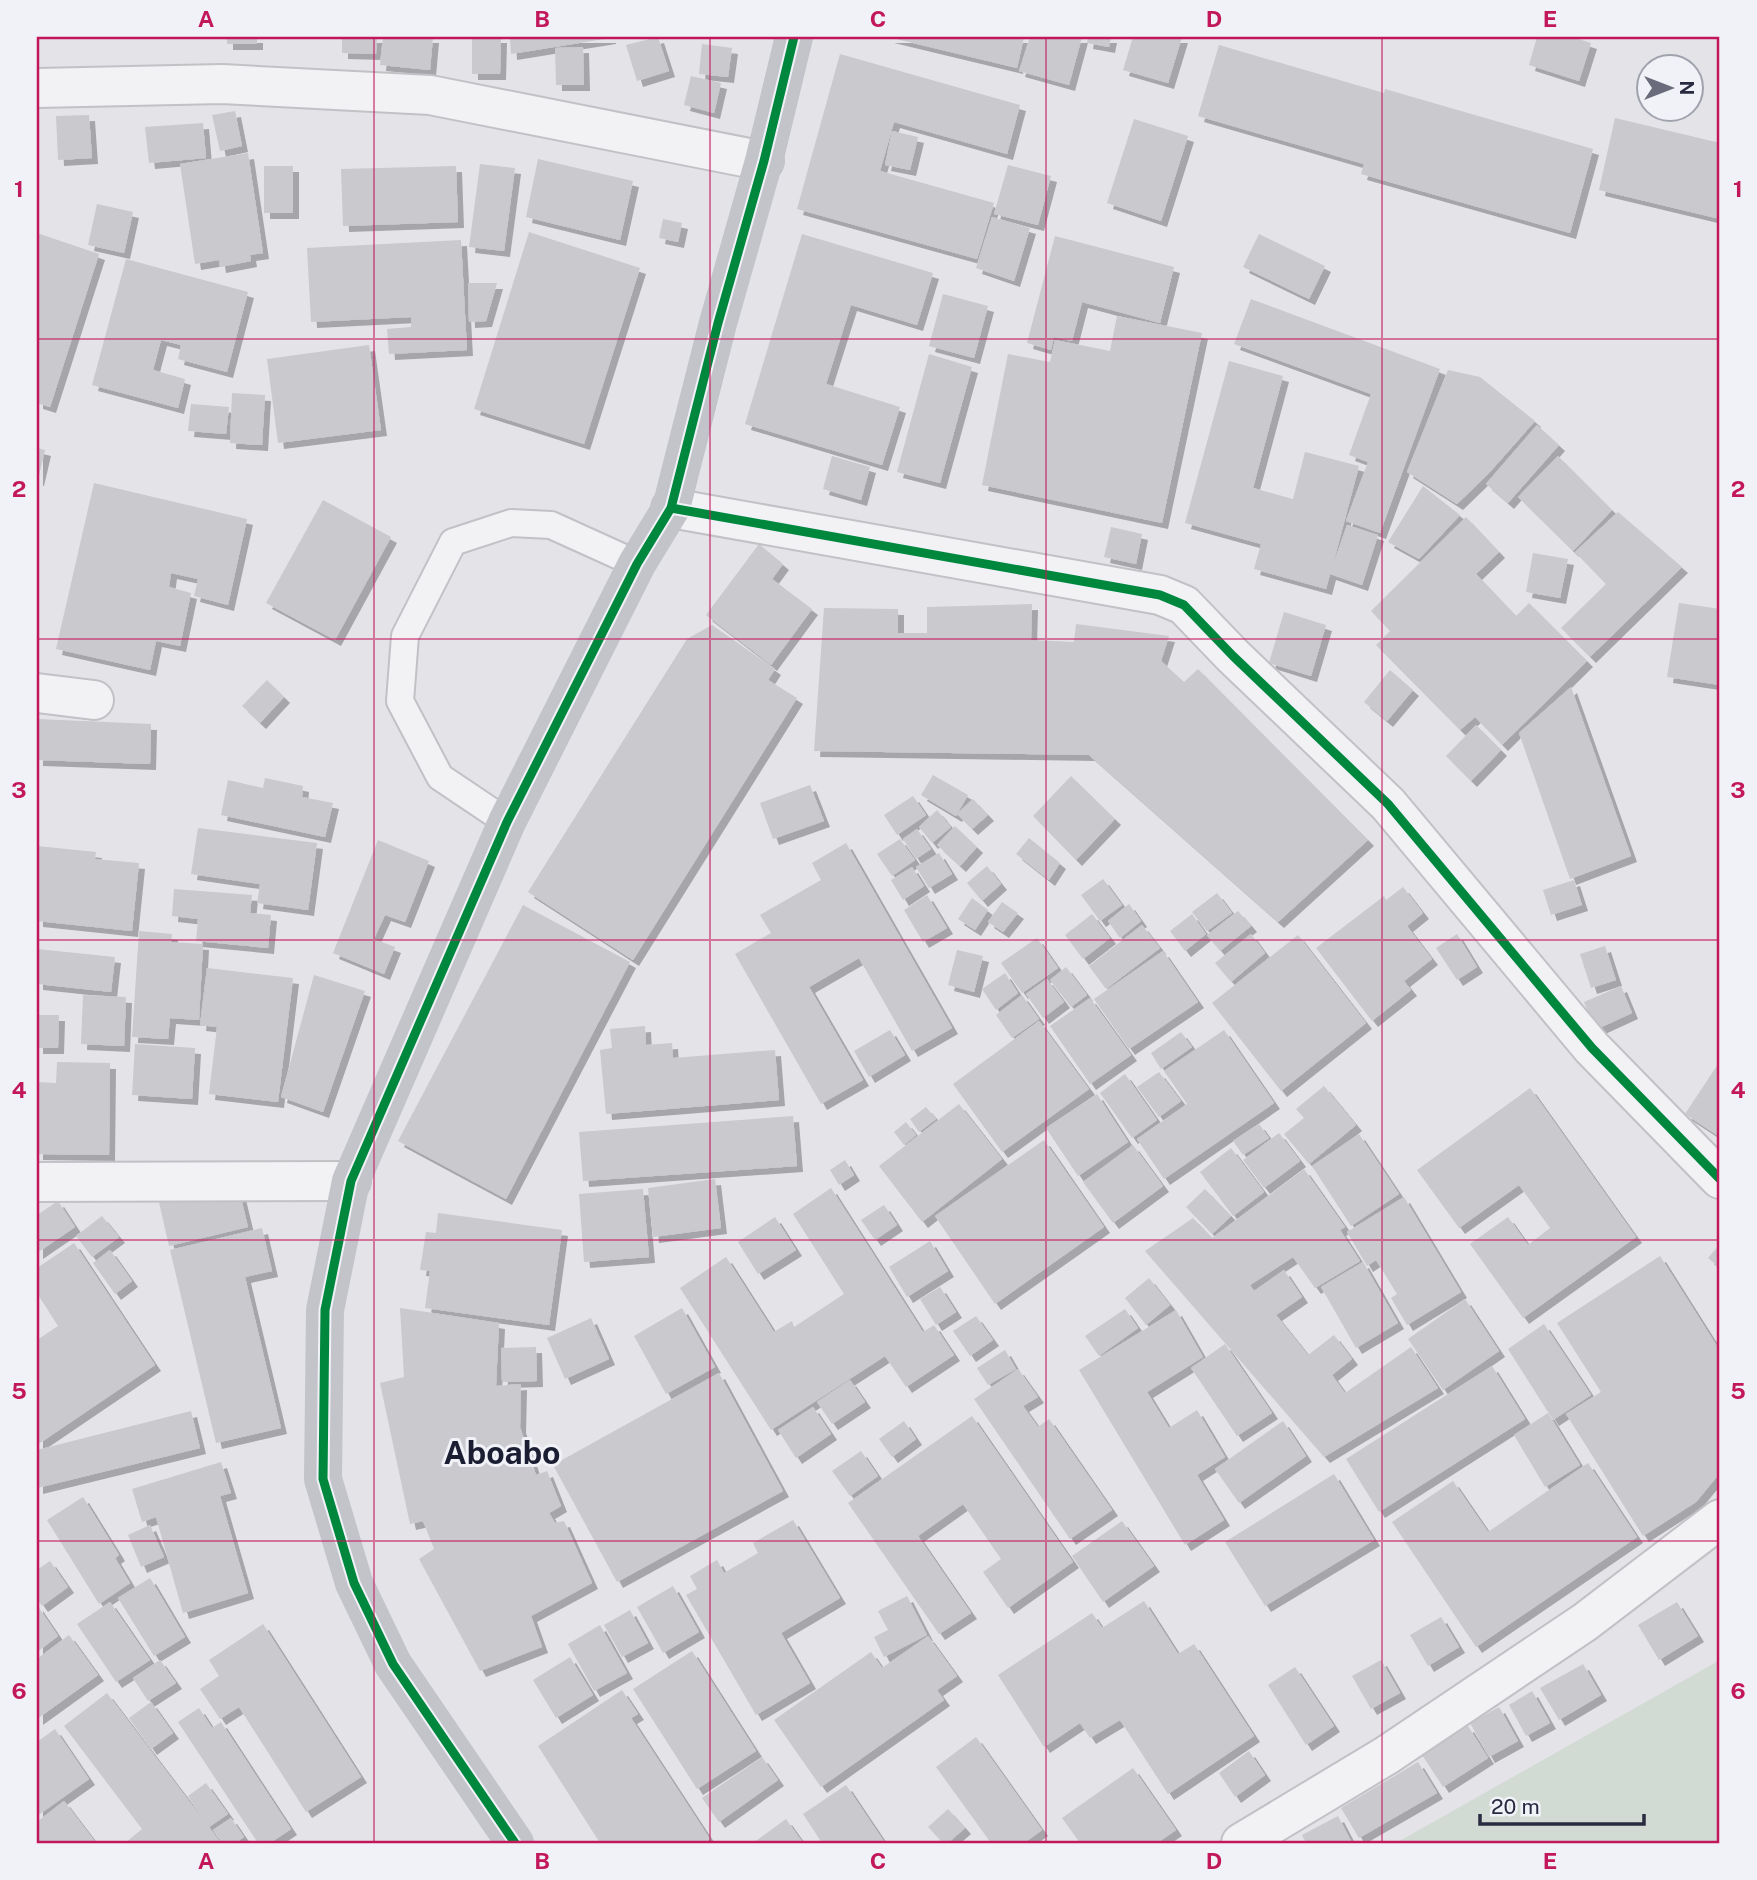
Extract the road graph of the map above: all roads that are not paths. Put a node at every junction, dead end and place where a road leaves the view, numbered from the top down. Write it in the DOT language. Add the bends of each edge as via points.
graph roads {
  1 [pos="794,37"];
  2 [pos="37,88"];
  3 [pos="764,161"];
  4 [pos="671,508"];
  5 [pos="637,564"];
  6 [pos="37,693"];
  7 [pos="94,700"];
  8 [pos="507,822"];
  9 [pos="1720,1179"];
  10 [pos="351,1181"];
  11 [pos="37,1182"];
  12 [pos="1720,1520"];
  13 [pos="515,1843"];
  14 [pos="1241,1843"];
  1 -- 3 [label="street"];
  2 -- 3 [label="street" via="222,84 430,96"];
  3 -- 4 [label="street"];
  4 -- 5 [label="street"];
  4 -- 9 [label="street" via="1160,595 1184,606 1388,804 1592,1048"];
  5 -- 8 [label="street"];
  5 -- 8 [label="lane" via="551,525 511,523 453,542 405,636 400,701 440,777"];
  6 -- 7 [label="street"];
  8 -- 10 [label="street"];
  10 -- 11 [label="street"];
  10 -- 13 [label="street" via="325,1310 323,1479 354,1583 393,1664"];
  12 -- 14 [label="street" via="1574,1629 1387,1755"];
}
